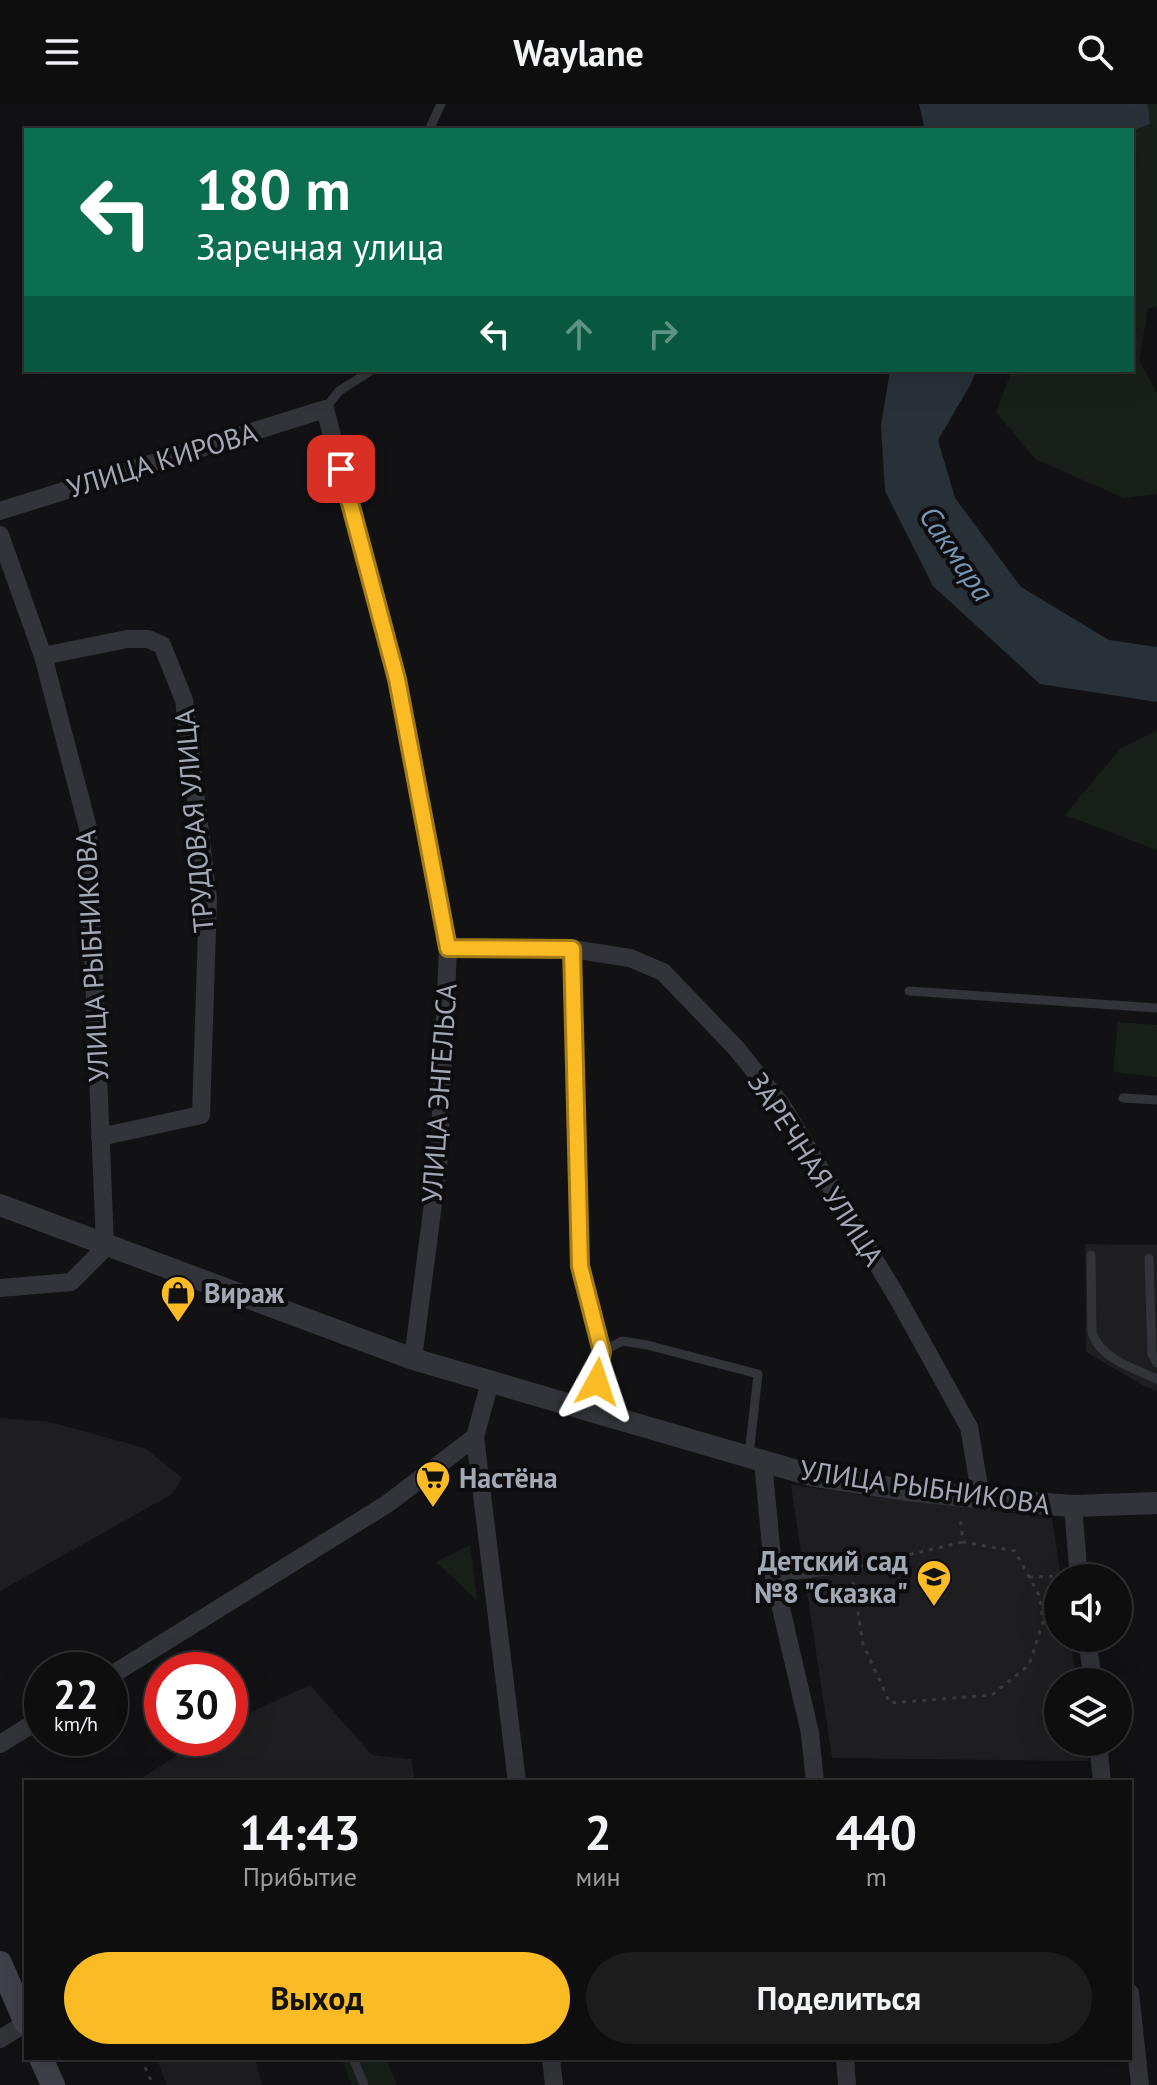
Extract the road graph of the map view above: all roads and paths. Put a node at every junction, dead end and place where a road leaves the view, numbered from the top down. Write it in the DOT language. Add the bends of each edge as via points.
graph roads {
  1 [pos="441,104"];
  2 [pos="430,128"];
  3 [pos="369,372"];
  4 [pos="325,409"];
  5 [pos="0,511"];
  6 [pos="0,535"];
  7 [pos="43,656"];
  8 [pos="448,948"];
  9 [pos="572,949"];
  10 [pos="909,991"];
  11 [pos="1157,1008"];
  12 [pos="1123,1098"];
  13 [pos="1157,1100"];
  14 [pos="100,1137"];
  15 [pos="0,1205"];
  16 [pos="105,1245"];
  17 [pos="1091,1255"];
  18 [pos="1149,1258"];
  19 [pos="0,1288"];
  20 [pos="602,1352"];
  21 [pos="413,1359"];
  22 [pos="1157,1363"];
  23 [pos="1157,1379"];
  24 [pos="490,1382"];
  25 [pos="591,1412"];
  26 [pos="475,1437"];
  27 [pos="756,1460"];
  28 [pos="957,1496"];
  29 [pos="981,1498"];
  30 [pos="1157,1503"];
  31 [pos="1073,1506"];
  32 [pos="963,1542"];
  33 [pos="1078,1564"];
  34 [pos="851,1568"];
  35 [pos="1029,1577"];
  36 [pos="1044,1577"];
  37 [pos="774,1578"];
  38 [pos="128,1665"];
  39 [pos="24,1729"];
  40 [pos="0,1744"];
  41 [pos="1099,1756"];
  42 [pos="517,1780"];
  43 [pos="815,1780"];
  44 [pos="1102,1780"];
  45 [pos="0,1963"];
  46 [pos="1132,2011"];
  47 [pos="24,2018"];
  48 [pos="24,2024"];
  49 [pos="0,2039"];
  50 [pos="42,2060"];
  51 [pos="142,2060"];
  52 [pos="354,2060"];
  53 [pos="551,2060"];
  54 [pos="845,2060"];
  55 [pos="53,2085"];
  56 [pos="153,2085"];
  57 [pos="364,2085"];
  58 [pos="554,2085"];
  59 [pos="847,2085"];
  60 [pos="1140,2085"];
  1 -- 2 [label="lane"];
  3 -- 4 [label="lane" via="339,391"];
  4 -- 5 [label="street, УЛИЦА КИРОВА"];
  4 -- 8 [label="street, УЛИЦА ЭНГЕЛЬСА" via="397,679"];
  6 -- 7 [label="street, УЛИЦА РЫБНИКОВА"];
  7 -- 14 [label="street, УЛИЦА РЫБНИКОВА" via="88,828"];
  7 -- 14 [label="street, ТРУДОВАЯ УЛИЦА" via="127,639 162,645 184,700 208,899 201,1115"];
  8 -- 9 [label="street, ЗАРЕЧНАЯ УЛИЦА"];
  8 -- 21 [label="street, УЛИЦА ЭНГЕЛЬСА" via="439,1157"];
  9 -- 20 [label="street" via="580,1266"];
  9 -- 29 [label="street, ЗАРЕЧНАЯ УЛИЦА" via="630,958 663,972 781,1104 969,1427"];
  10 -- 11 [label="lane"];
  12 -- 13 [label="lane"];
  14 -- 16 [label="street, УЛИЦА РЫБНИКОВА"];
  15 -- 16 [label="street, УЛИЦА РЫБНИКОВА"];
  16 -- 19 [label="street" via="71,1282"];
  16 -- 21 [label="street, УЛИЦА РЫБНИКОВА"];
  17 -- 23 [label="lane" via="1094,1341 1112,1358"];
  18 -- 22 [label="lane" via="1152,1354"];
  20 -- 25 [label="street"];
  20 -- 27 [label="lane" via="622,1341 758,1374"];
  21 -- 24 [label="street, УЛИЦА РЫБНИКОВА"];
  24 -- 25 [label="street, УЛИЦА РЫБНИКОВА"];
  24 -- 26 [label="street"];
  25 -- 27 [label="street, УЛИЦА РЫБНИКОВА"];
  26 -- 38 [label="street" via="387,1504"];
  26 -- 42 [label="street"];
  27 -- 28 [label="street, УЛИЦА РЫБНИКОВА" via="814,1476"];
  27 -- 37 [label="street"];
  28 -- 29 [label="street, УЛИЦА РЫБНИКОВА"];
  28 -- 32 [label="path"];
  29 -- 31 [label="street, УЛИЦА РЫБНИКОВА"];
  30 -- 31 [label="street, УЛИЦА РЫБНИКОВА"];
  31 -- 33 [label="street"];
  32 -- 34 [label="path"];
  32 -- 35 [label="path" via="1015,1551"];
  34 -- 35 [label="path" via="863,1644 890,1703 992,1695 1029,1665 1043,1622 1040,1597"];
  34 -- 37 [label="lane"];
  35 -- 36 [label="path"];
  37 -- 43 [label="street" via="810,1733"];
  39 -- 40 [label="street"];
  41 -- 44 [label="street"];
  45 -- 47 [label="main road"];
  46 -- 60 [label="street"];
  48 -- 49 [label="street"];
  50 -- 55 [label="main road"];
  51 -- 56 [label="path"];
  52 -- 57 [label="lane"];
  53 -- 58 [label="street"];
  54 -- 59 [label="street"];
}
